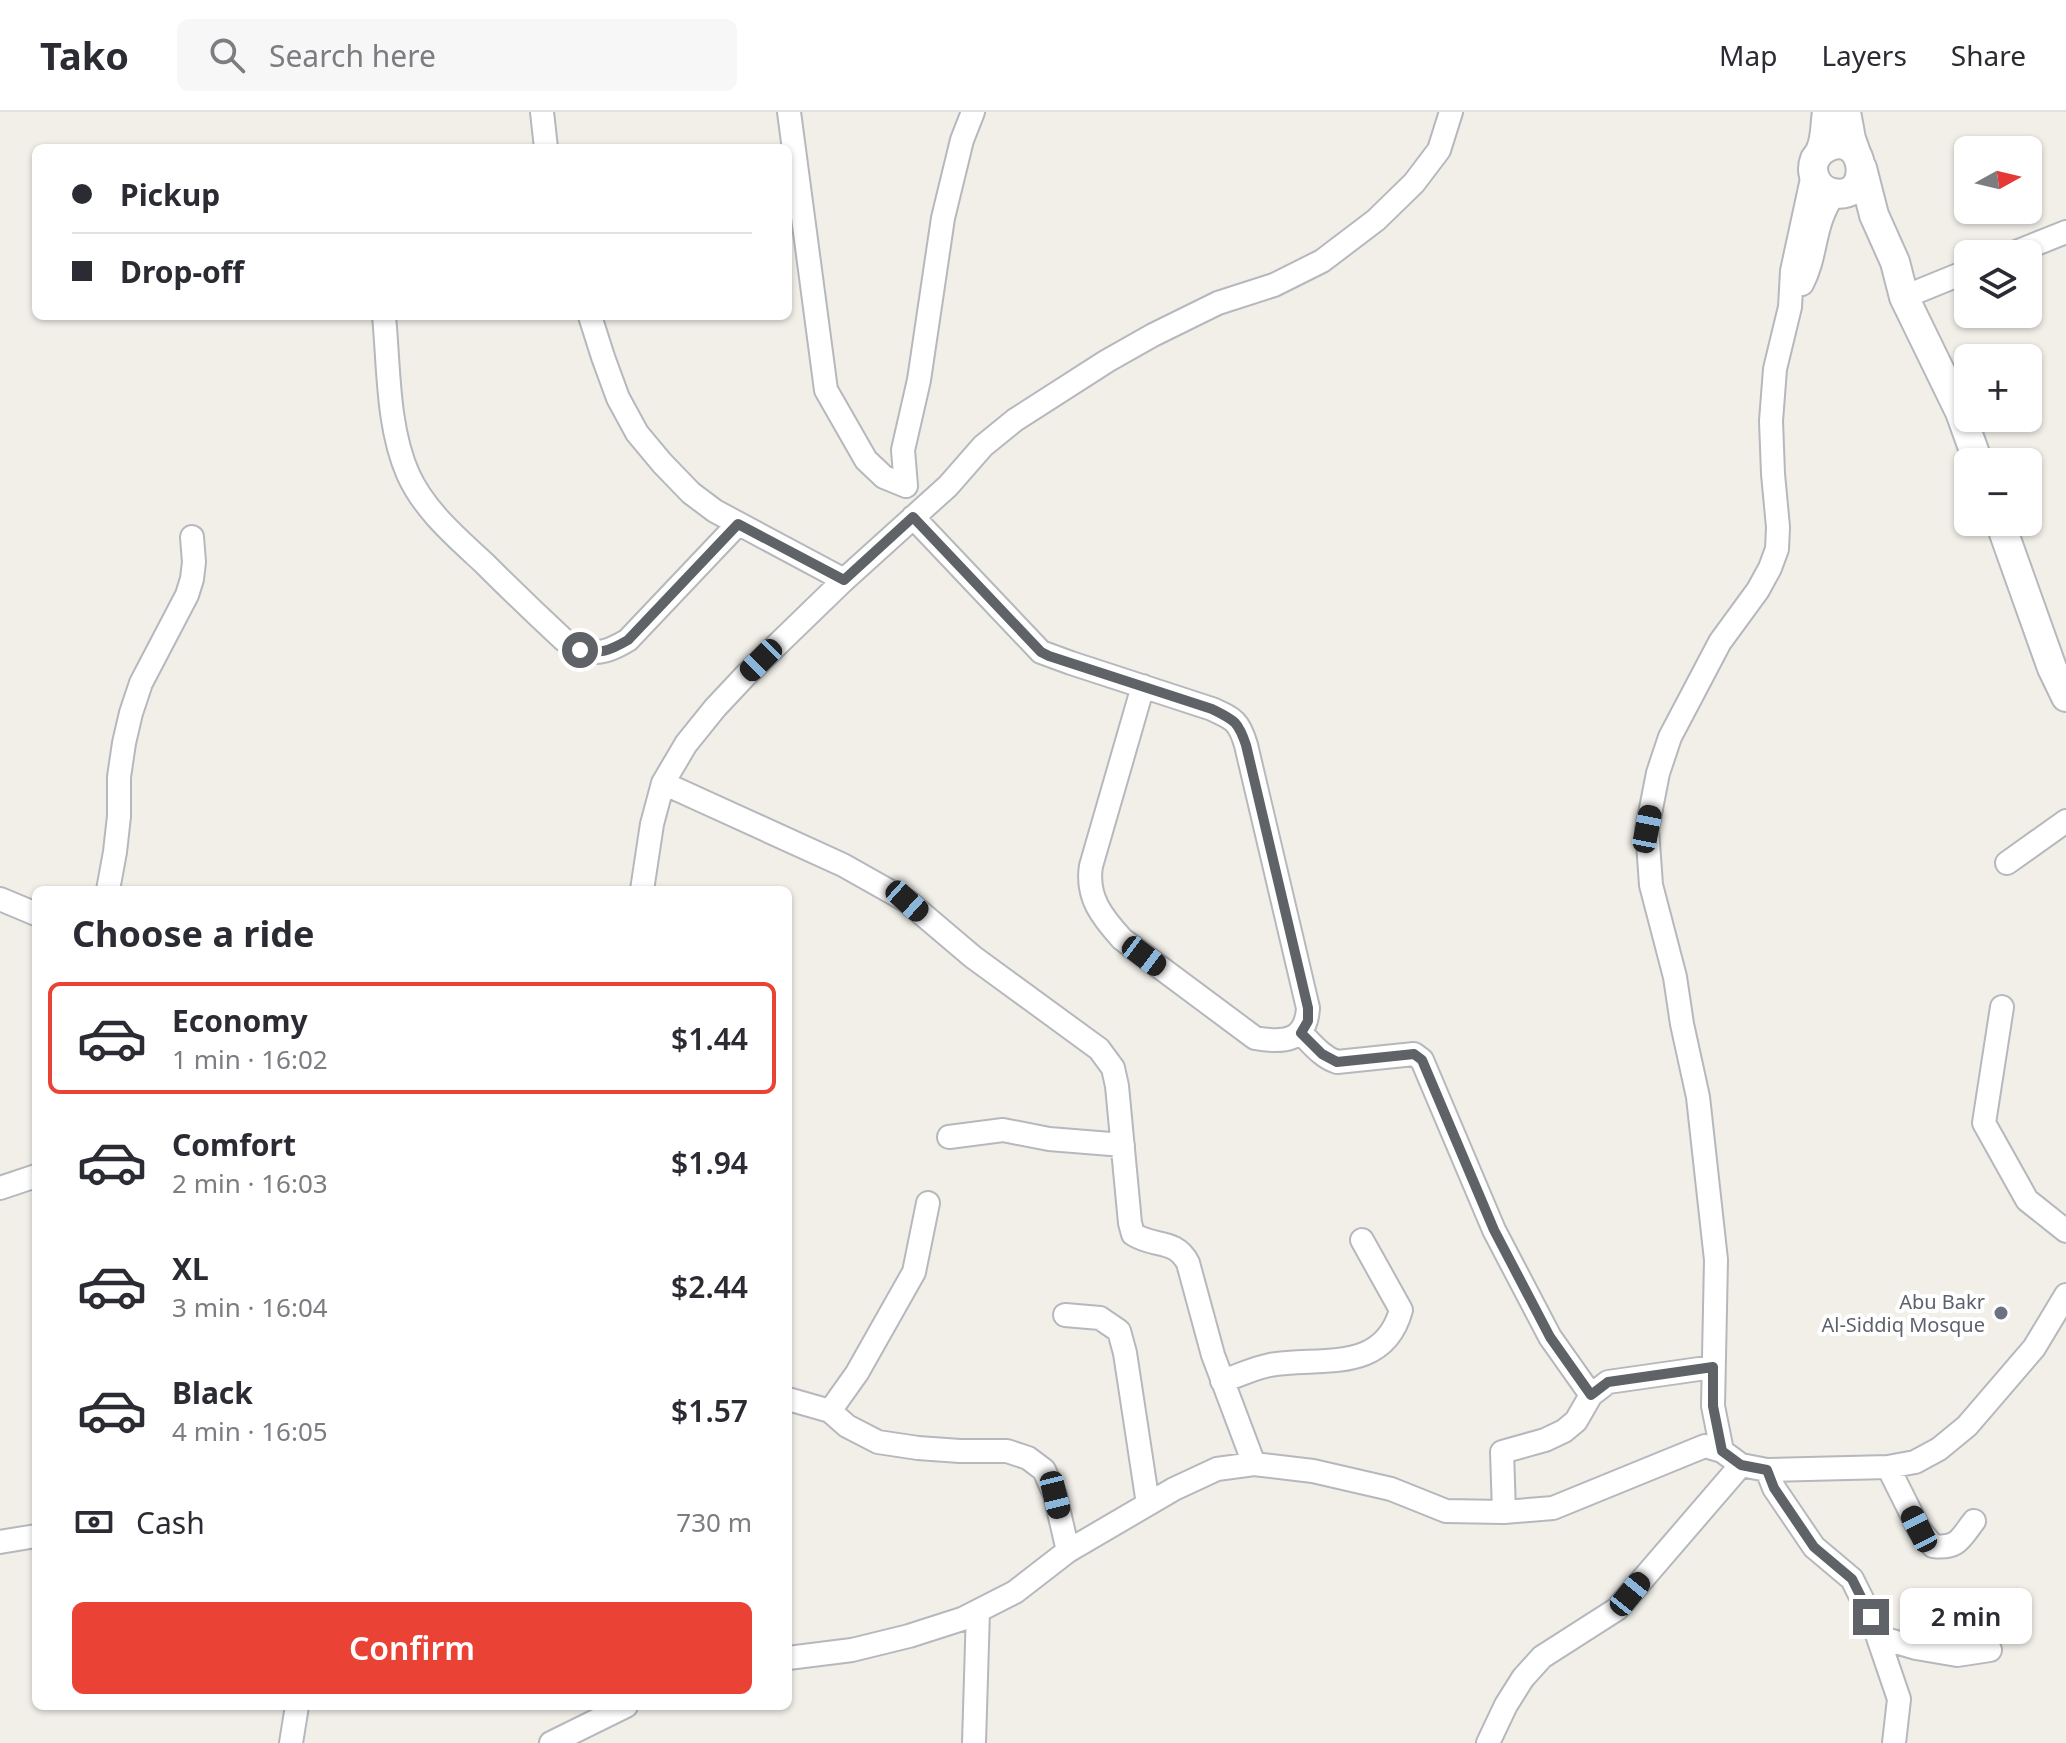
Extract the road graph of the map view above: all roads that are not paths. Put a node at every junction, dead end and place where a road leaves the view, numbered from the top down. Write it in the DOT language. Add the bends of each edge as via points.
graph roads {
  1 [pos="542,112"];
  2 [pos="789,112"];
  3 [pos="973,112"];
  4 [pos="1451,112"];
  5 [pos="1827,112"];
  6 [pos="1846,112"];
  7 [pos="546,144"];
  8 [pos="1859,160"];
  9 [pos="1817,162"];
  10 [pos="1838,193"];
  11 [pos="2066,232"];
  12 [pos="2042,242"];
  13 [pos="1954,277"];
  14 [pos="1904,297"];
  15 [pos="1790,307"];
  16 [pos="384,320"];
  17 [pos="591,320"];
  18 [pos="1973,448"];
  19 [pos="913,517"];
  20 [pos="738,524"];
  21 [pos="2005,536"];
  22 [pos="192,537"];
  23 [pos="844,580"];
  24 [pos="1143,686"];
  25 [pos="2066,697"];
  26 [pos="663,783"];
  27 [pos="2066,821"];
  28 [pos="2007,863"];
  29 [pos="109,886"];
  30 [pos="643,886"];
  31 [pos="0,899"];
  32 [pos="32,912"];
  33 [pos="2002,1007"];
  34 [pos="1301,1033"];
  35 [pos="949,1137"];
  36 [pos="1123,1145"];
  37 [pos="32,1177"];
  38 [pos="0,1188"];
  39 [pos="928,1203"];
  40 [pos="2066,1231"];
  41 [pos="1362,1240"];
  42 [pos="2066,1295"];
  43 [pos="1065,1315"];
  44 [pos="1713,1367"];
  45 [pos="1222,1381"];
  46 [pos="1591,1395"];
  47 [pos="792,1400"];
  48 [pos="830,1411"];
  49 [pos="1722,1451"];
  50 [pos="1254,1464"];
  51 [pos="1741,1465"];
  52 [pos="1888,1467"];
  53 [pos="1767,1470"];
  54 [pos="1148,1504"];
  55 [pos="1504,1512"];
  56 [pos="1974,1521"];
  57 [pos="32,1537"];
  58 [pos="0,1542"];
  59 [pos="1068,1551"];
  60 [pos="978,1611"];
  61 [pos="1879,1637"];
  62 [pos="1990,1650"];
  63 [pos="792,1658"];
  64 [pos="296,1710"];
  65 [pos="614,1710"];
  66 [pos="291,1743"];
  67 [pos="551,1743"];
  68 [pos="974,1743"];
  69 [pos="1488,1743"];
  70 [pos="1894,1743"];
  1 -- 7 [label="street"];
  2 -- 3 [label="street" via="826,390 866,460 884,477 906,486 903,450 943,218"];
  4 -- 19 [label="street" via="1439,150 1404,192 1322,261 1274,285 1218,303 1107,361 1015,420"];
  5 -- 9 [label="street"];
  6 -- 8 [label="street"];
  8 -- 9 [label="street" via="1836,144 1828,146"];
  8 -- 10 [label="street" via="1858,183"];
  8 -- 14 [label="street"];
  9 -- 10 [label="street" via="1822,188"];
  9 -- 15 [label="street" via="1792,271"];
  10 -- 14 [label="street" via="1862,221 1882,268"];
  10 -- 15 [label="street" via="1822,214 1807,273"];
  11 -- 12 [label="street"];
  13 -- 14 [label="street"];
  14 -- 18 [label="street"];
  15 -- 44 [label="street" via="1775,369 1771,421 1777,549 1670,737 1647,829 1651,885 1698,1097 1716,1260"];
  16 -- 20 [label="street" via="393,415 408,474 424,501 580,650 611,650 628,640"];
  17 -- 20 [label="street" via="618,398 637,433 691,493"];
  19 -- 23 [label="street"];
  19 -- 24 [label="street" via="1041,652"];
  20 -- 23 [label="street"];
  21 -- 25 [label="street"];
  22 -- 29 [label="street" via="194,562 187,595 141,683 127,728"];
  23 -- 26 [label="street" via="715,708"];
  24 -- 34 [label="street" via="1212,709 1239,725 1308,1008"];
  24 -- 34 [label="street" via="1091,866 1092,899 1122,939 1255,1038 1270,1041"];
  26 -- 30 [label="street"];
  26 -- 36 [label="street" via="843,865 907,901 973,957 1099,1049 1113,1068"];
  27 -- 28 [label="street"];
  31 -- 32 [label="street"];
  33 -- 40 [label="street" via="1984,1123 2027,1200"];
  34 -- 46 [label="street" via="1337,1062 1414,1054 1422,1060 1494,1230 1550,1337"];
  35 -- 36 [label="street" via="1003,1130"];
  36 -- 45 [label="street" via="1133,1234 1183,1253"];
  37 -- 38 [label="street"];
  39 -- 48 [label="street" via="914,1272"];
  41 -- 45 [label="street" via="1401,1310 1377,1349 1326,1362 1268,1365"];
  42 -- 52 [label="street" via="2034,1348 1967,1426 1915,1462"];
  43 -- 54 [label="street" via="1100,1318 1119,1331"];
  44 -- 46 [label="street" via="1608,1382"];
  44 -- 49 [label="street" via="1713,1406"];
  45 -- 50 [label="street"];
  46 -- 55 [label="street" via="1564,1431 1502,1452"];
  47 -- 48 [label="street"];
  48 -- 59 [label="street" via="878,1442 1007,1451 1028,1458 1044,1470 1055,1495"];
  49 -- 51 [label="street"];
  49 -- 55 [label="street" via="1705,1446 1553,1508"];
  50 -- 54 [label="street" via="1217,1469"];
  50 -- 55 [label="street" via="1391,1489 1446,1511"];
  51 -- 53 [label="street"];
  51 -- 69 [label="street" via="1617,1609 1542,1657 1506,1705"];
  52 -- 53 [label="street"];
  52 -- 56 [label="street" via="1933,1546 1957,1543"];
  53 -- 61 [label="street" via="1814,1547 1852,1579"];
  54 -- 59 [label="street"];
  57 -- 58 [label="street"];
  59 -- 60 [label="street" via="1015,1592"];
  60 -- 63 [label="street" via="909,1636"];
  60 -- 68 [label="street"];
  61 -- 62 [label="street" via="1957,1655"];
  61 -- 70 [label="street" via="1899,1699"];
  64 -- 66 [label="street"];
  65 -- 67 [label="street"];
}
